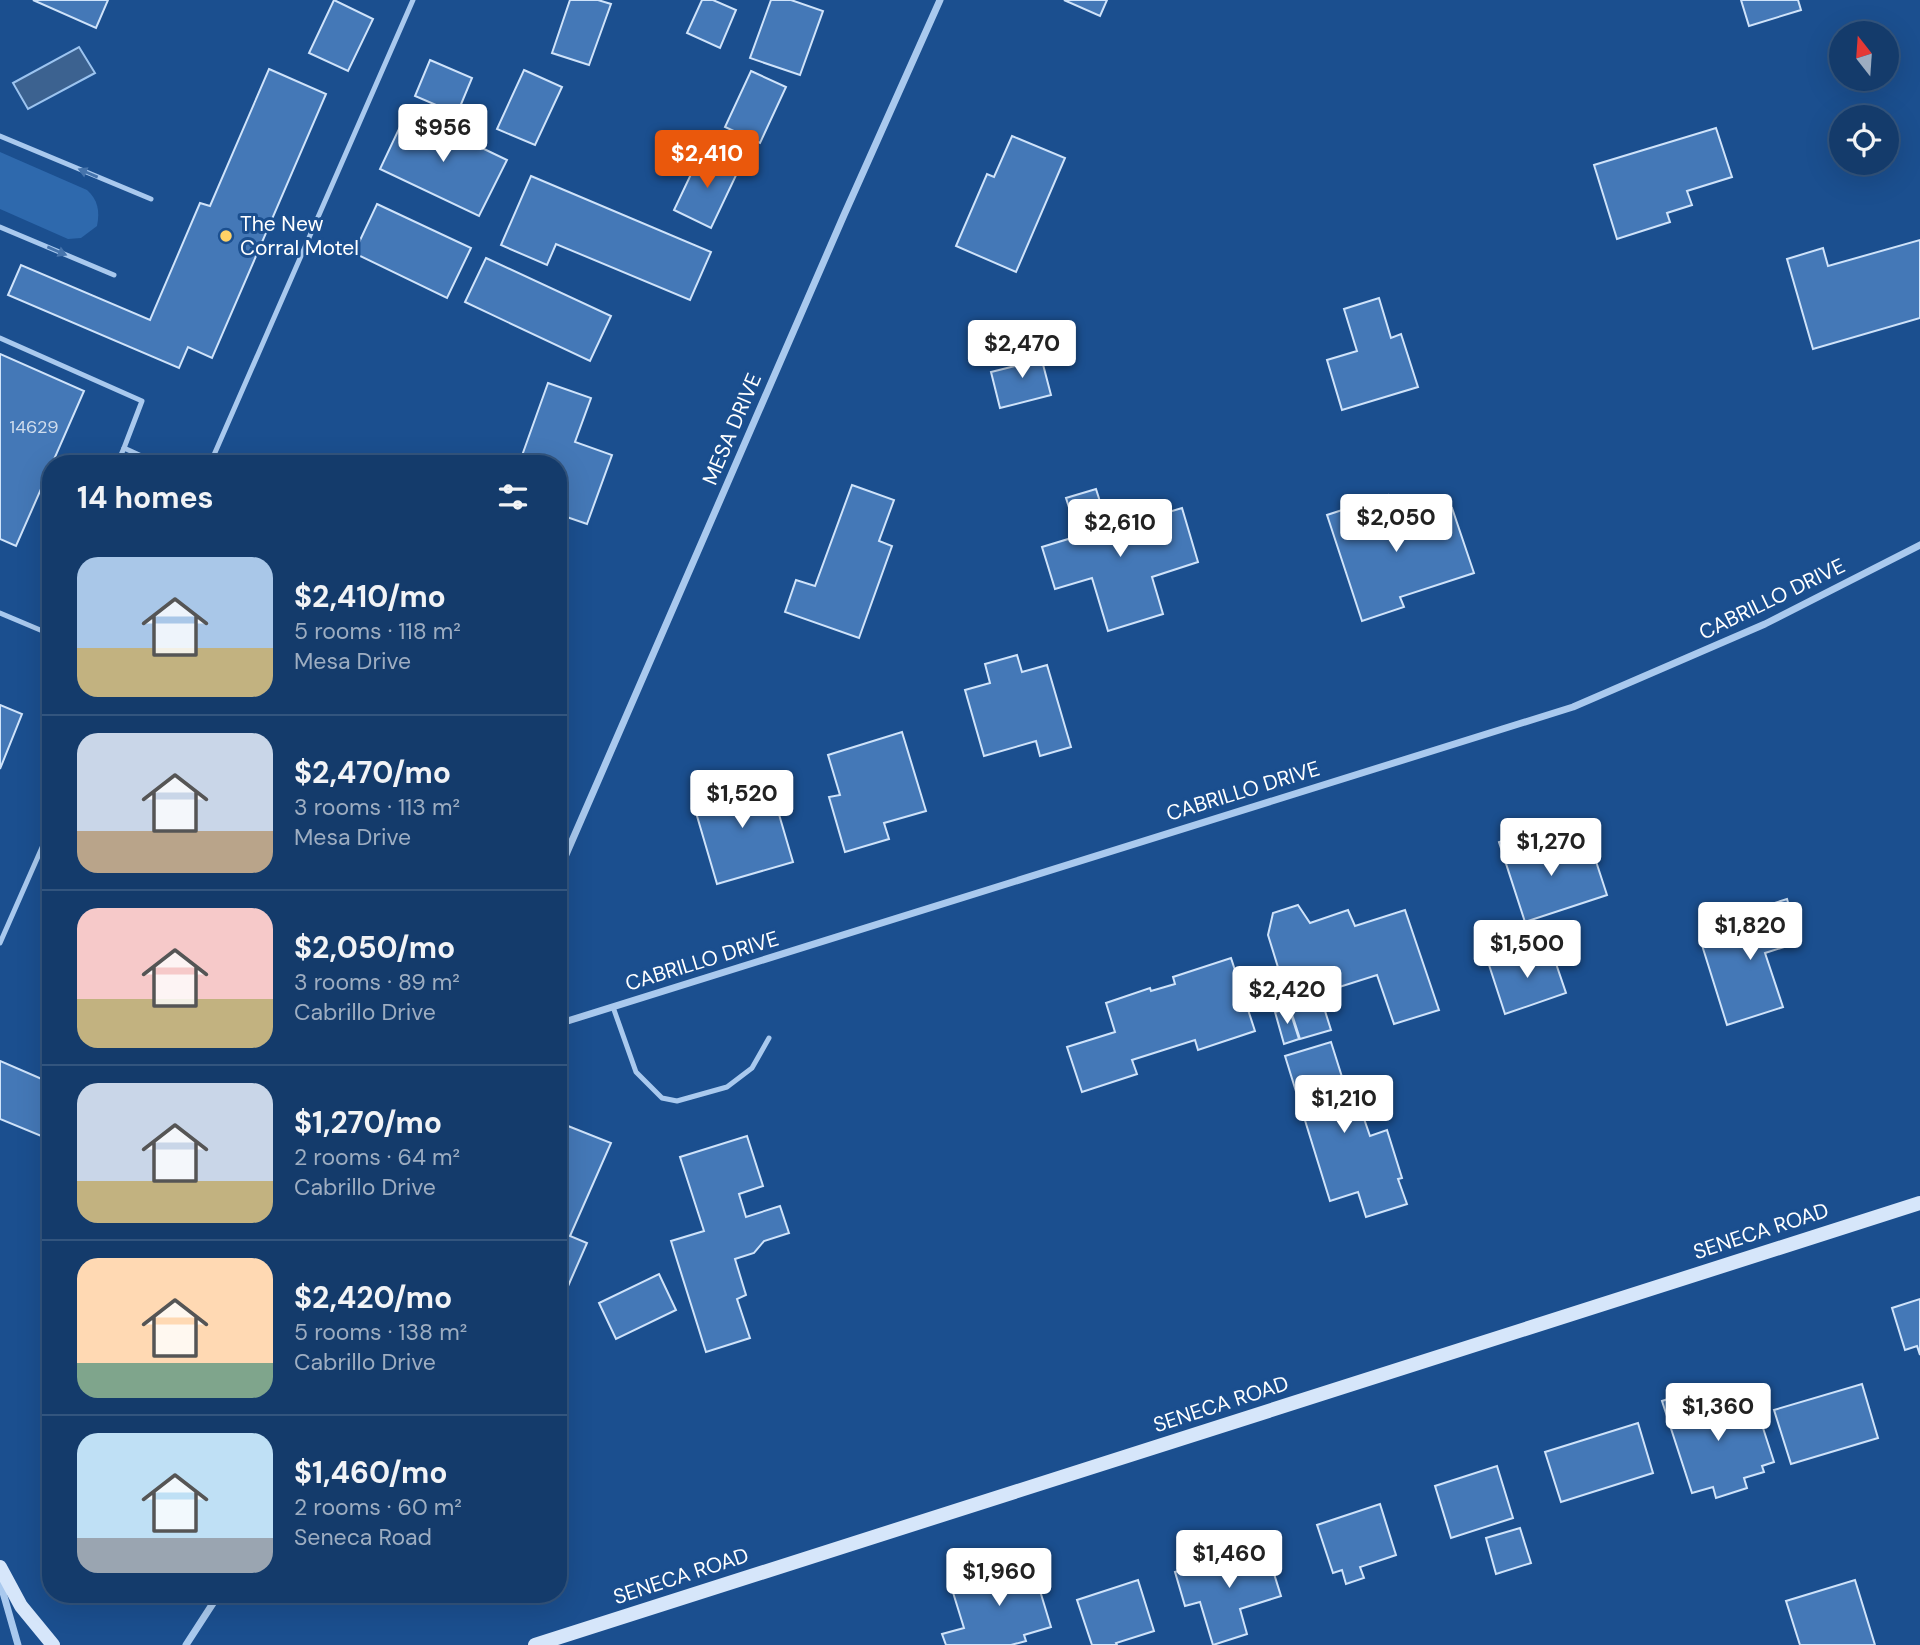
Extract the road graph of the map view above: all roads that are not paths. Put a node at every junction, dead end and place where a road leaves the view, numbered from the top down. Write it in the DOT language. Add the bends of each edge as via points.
graph roads {
  1 [pos="413,0"];
  2 [pos="940,0"];
  3 [pos="0,136"];
  4 [pos="151,199"];
  5 [pos="0,227"];
  6 [pos="114,275"];
  7 [pos="0,338"];
  8 [pos="124,448"];
  9 [pos="121,455"];
  10 [pos="139,455"];
  11 [pos="214,455"];
  12 [pos="1920,545"];
  13 [pos="0,613"];
  14 [pos="42,631"];
  15 [pos="42,847"];
  16 [pos="567,852"];
  17 [pos="0,943"];
  18 [pos="612,1007"];
  19 [pos="567,1021"];
  20 [pos="769,1038"];
  21 [pos="1920,1203"];
  22 [pos="0,1567"];
  23 [pos="0,1582"];
  24 [pos="213,1603"];
  25 [pos="18,1645"];
  26 [pos="53,1645"];
  27 [pos="186,1645"];
  28 [pos="535,1645"];
  1 -- 11 [label="lane"];
  2 -- 16 [label="street, MESA DRIVE"];
  4 -- 3 [label="lane, one-way"];
  5 -- 6 [label="lane, one-way"];
  7 -- 8 [label="lane" via="142,401"];
  8 -- 9 [label="lane"];
  8 -- 10 [label="lane"];
  12 -- 18 [label="street, CABRILLO DRIVE" via="1765,624 1573,706"];
  13 -- 14 [label="lane"];
  15 -- 17 [label="lane"];
  18 -- 19 [label="street, CABRILLO DRIVE"];
  18 -- 20 [label="lane" via="636,1072 662,1098 677,1101 727,1087 752,1068"];
  21 -- 28 [label="main road, SENECA ROAD"];
  22 -- 26 [label="main road" via="21,1606"];
  23 -- 25 [label="street"];
  24 -- 27 [label="street"];
}
